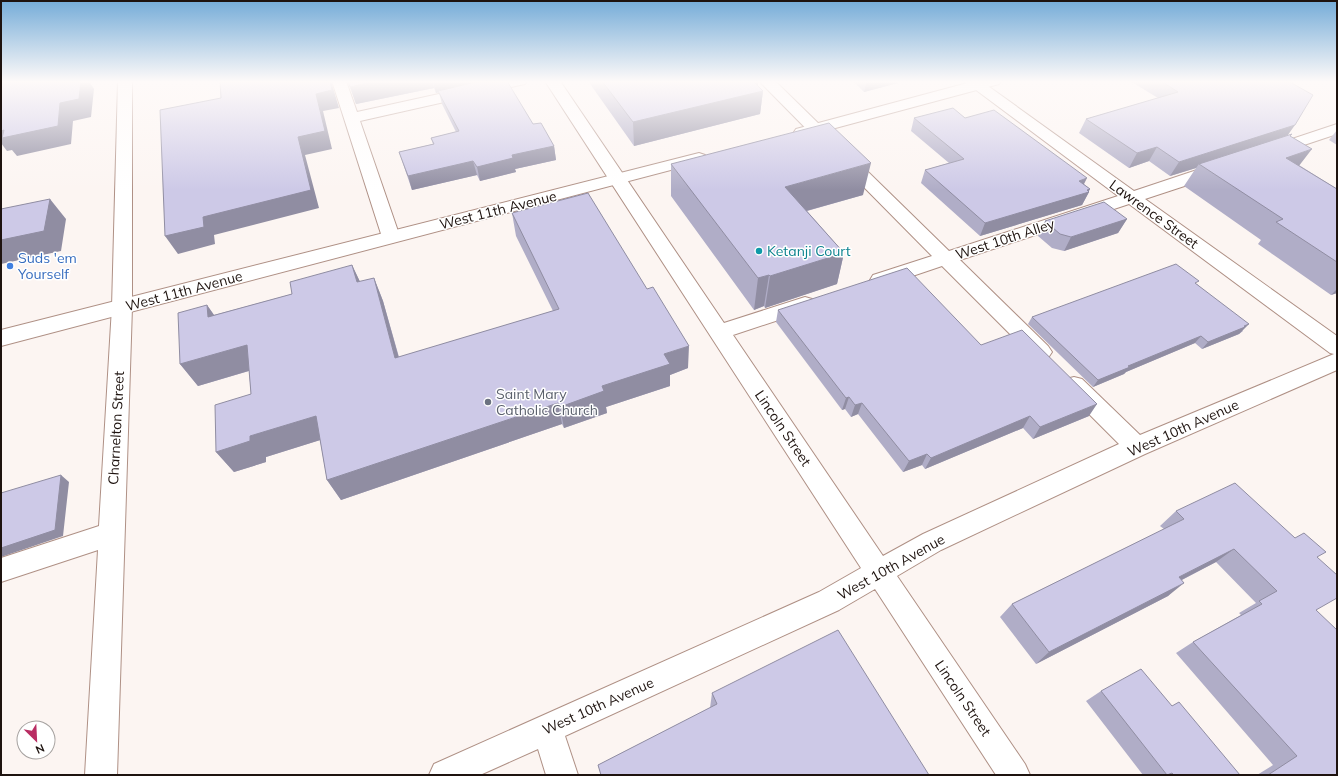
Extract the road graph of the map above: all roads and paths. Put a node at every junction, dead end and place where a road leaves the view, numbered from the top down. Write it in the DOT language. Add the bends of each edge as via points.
graph roads {
  1 [pos="125,117"];
  2 [pos="356,117"];
  3 [pos="576,117"];
  4 [pos="803,117"];
  5 [pos="854,117"];
  6 [pos="1026,117"];
  7 [pos="352,118"];
  8 [pos="814,128"];
  9 [pos="1337,129"];
  10 [pos="791,135"];
  11 [pos="714,155"];
  12 [pos="1258,155"];
  13 [pos="1236,163"];
  14 [pos="618,180"];
  15 [pos="1131,198"];
  16 [pos="391,237"];
  17 [pos="946,258"];
  18 [pos="863,285"];
  19 [pos="818,300"];
  20 [pos="122,307"];
  21 [pos="719,332"];
  22 [pos="1,338"];
  23 [pos="1337,347"];
  24 [pos="1337,361"];
  25 [pos="1137,447"];
  26 [pos="111,534"];
  27 [pos="1,570"];
  28 [pos="879,572"];
  29 [pos="547,729"];
  30 [pos="101,775"];
  31 [pos="445,775"];
  32 [pos="562,775"];
  33 [pos="1014,775"];
  1 -- 20 [label="street, Charnelton Street"];
  2 -- 7 [label="street"];
  3 -- 14 [label="street, Lincoln Street"];
  4 -- 8 [label="street"];
  5 -- 8 [label="street"];
  6 -- 15 [label="street, Lawrence Street"];
  7 -- 16 [label="street"];
  8 -- 10 [label="street"];
  8 -- 17 [label="street"];
  9 -- 12 [label="street"];
  11 -- 14 [label="street, West 11th Avenue"];
  13 -- 15 [label="street, West 10th Alley"];
  14 -- 16 [label="street, West 11th Avenue"];
  14 -- 21 [label="street, Lincoln Street"];
  15 -- 17 [label="street, West 10th Alley"];
  15 -- 23 [label="street, Lawrence Street"];
  16 -- 20 [label="street, West 11th Avenue"];
  17 -- 18 [label="street, West 10th Alley"];
  17 -- 25 [label="street"];
  19 -- 21 [label="street"];
  20 -- 22 [label="street, West 11th Avenue"];
  20 -- 26 [label="street, Charnelton Street"];
  21 -- 28 [label="street, Lincoln Street"];
  24 -- 25 [label="street, West 10th Avenue"];
  25 -- 28 [label="street, West 10th Avenue" via="932,542"];
  26 -- 27 [label="street"];
  26 -- 30 [label="street, Charnelton Street"];
  28 -- 29 [label="street, West 10th Avenue" via="829,601"];
  28 -- 33 [label="street, Lincoln Street"];
  29 -- 31 [label="street, West 10th Avenue"];
  29 -- 32 [label="street"];
}
